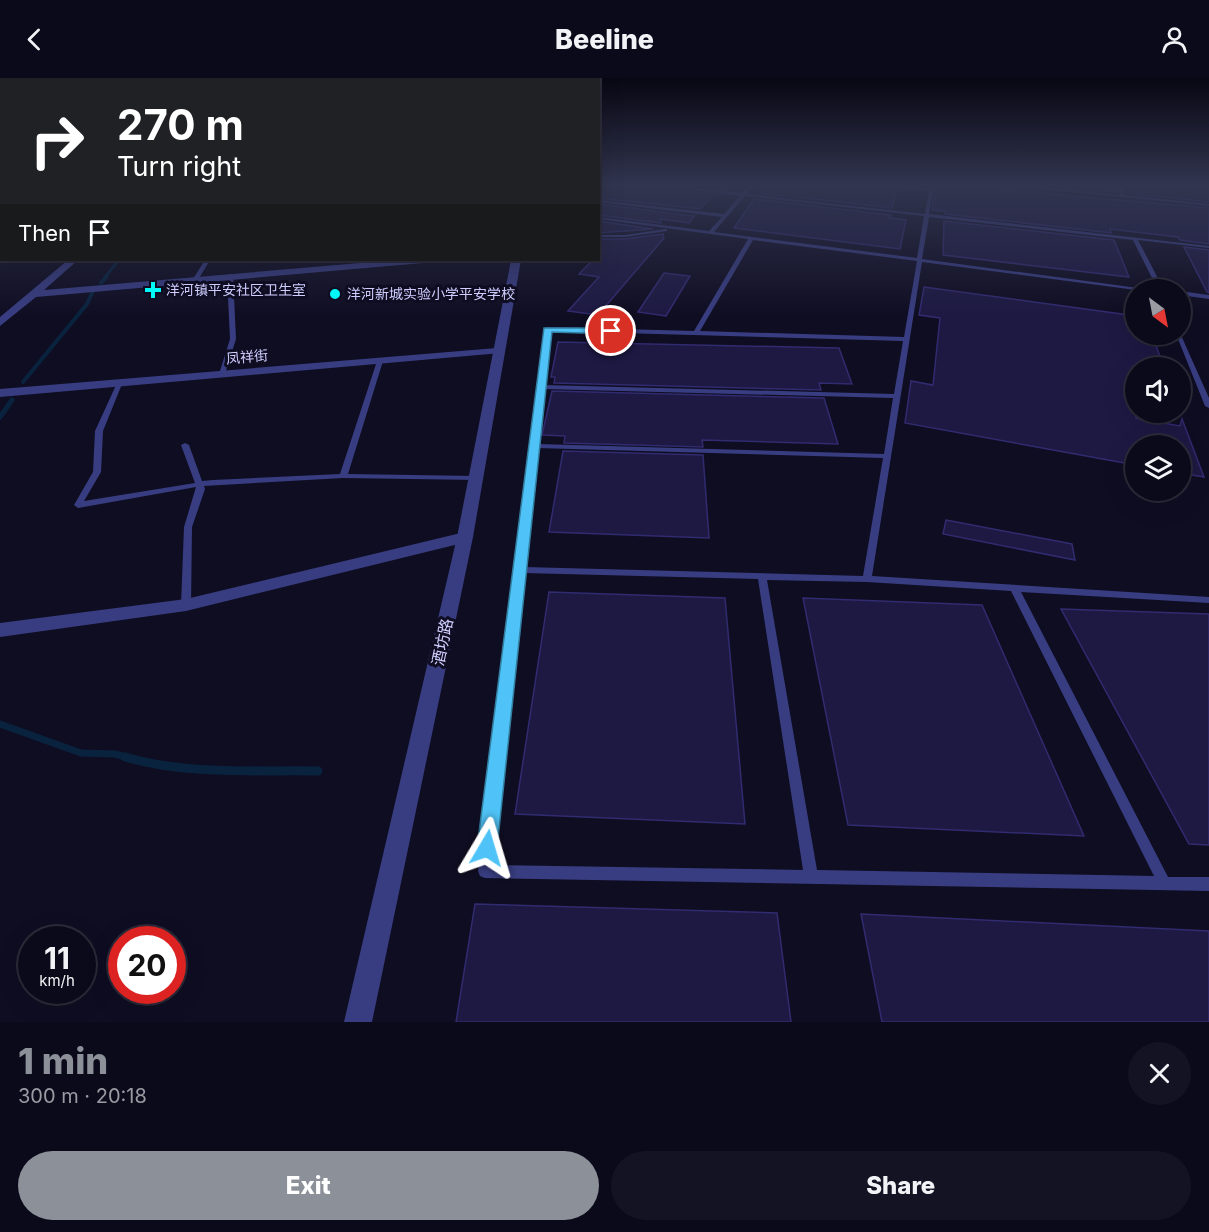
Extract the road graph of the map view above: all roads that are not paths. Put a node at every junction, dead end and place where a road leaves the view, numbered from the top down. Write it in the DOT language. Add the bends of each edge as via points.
graph roads {
  1 [pos="673,228"];
  2 [pos="714,228"];
  3 [pos="924,228"];
  4 [pos="1040,228"];
  5 [pos="710,233"];
  6 [pos="600,236"];
  7 [pos="751,238"];
  8 [pos="1134,238"];
  9 [pos="1209,247"];
  10 [pos="72,261"];
  11 [pos="206,261"];
  12 [pos="411,261"];
  13 [pos="516,261"];
  14 [pos="918,261"];
  15 [pos="230,276"];
  16 [pos="196,279"];
  17 [pos="1155,279"];
  18 [pos="1125,287"];
  19 [pos="34,294"];
  20 [pos="1191,295"];
  21 [pos="1209,297"];
  22 [pos="0,323"];
  23 [pos="696,333"];
  24 [pos="906,339"];
  25 [pos="1184,345"];
  26 [pos="497,351"];
  27 [pos="380,361"];
  28 [pos="222,374"];
  29 [pos="119,384"];
  30 [pos="541,387"];
  31 [pos="0,393"];
  32 [pos="896,396"];
  33 [pos="1209,406"];
  34 [pos="185,446"];
  35 [pos="534,446"];
  36 [pos="886,456"];
  37 [pos="343,476"];
  38 [pos="475,478"];
  39 [pos="199,485"];
  40 [pos="465,537"];
  41 [pos="519,570"];
  42 [pos="762,576"];
  43 [pos="867,579"];
  44 [pos="1014,588"];
  45 [pos="1209,600"];
  46 [pos="186,605"];
  47 [pos="0,630"];
  48 [pos="811,877"];
  49 [pos="1166,884"];
  50 [pos="1209,885"];
  51 [pos="358,1022"];
  1 -- 5 [label="lane"];
  1 -- 6 [label="lane"];
  2 -- 5 [label="lane"];
  3 -- 14 [label="lane"];
  4 -- 8 [label="lane"];
  5 -- 7 [label="lane"];
  7 -- 14 [label="lane"];
  7 -- 23 [label="lane"];
  8 -- 9 [label="lane"];
  8 -- 17 [label="lane"];
  10 -- 19 [label="street"];
  11 -- 16 [label="lane"];
  12 -- 15 [label="street"];
  13 -- 26 [label="street, 酒坊路"];
  14 -- 18 [label="lane"];
  14 -- 24 [label="lane"];
  15 -- 16 [label="street"];
  15 -- 28 [label="lane" via="233,339"];
  16 -- 19 [label="street"];
  19 -- 22 [label="street"];
  20 -- 21 [label="lane"];
  23 -- 24 [label="lane"];
  23 -- 30 [label="lane" via="547,330"];
  24 -- 32 [label="lane"];
  25 -- 33 [label="lane"];
  26 -- 27 [label="street, 凤祥街"];
  26 -- 38 [label="street, 酒坊路"];
  27 -- 28 [label="street, 凤祥街"];
  27 -- 37 [label="lane"];
  28 -- 29 [label="street, 凤祥街"];
  29 -- 31 [label="street, 凤祥街"];
  29 -- 39 [label="lane" via="99,431 97,472 78,505"];
  30 -- 32 [label="lane"];
  30 -- 35 [label="lane"];
  32 -- 36 [label="lane"];
  34 -- 39 [label="lane"];
  35 -- 36 [label="lane"];
  35 -- 41 [label="lane"];
  36 -- 43 [label="lane"];
  37 -- 38 [label="lane"];
  37 -- 39 [label="lane"];
  38 -- 40 [label="street, 酒坊路"];
  39 -- 46 [label="lane" via="188,527"];
  40 -- 46 [label="street"];
  40 -- 51 [label="street, 酒坊路"];
  41 -- 42 [label="lane"];
  41 -- 48 [label="lane" via="485,871"];
  42 -- 43 [label="lane"];
  42 -- 48 [label="lane"];
  43 -- 44 [label="lane"];
  44 -- 45 [label="lane"];
  44 -- 49 [label="lane"];
  46 -- 47 [label="street"];
  48 -- 49 [label="lane"];
  49 -- 50 [label="lane"];
}
